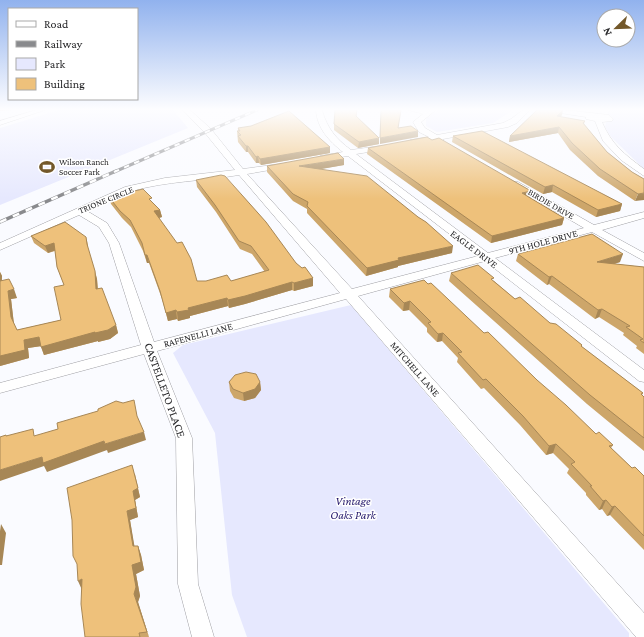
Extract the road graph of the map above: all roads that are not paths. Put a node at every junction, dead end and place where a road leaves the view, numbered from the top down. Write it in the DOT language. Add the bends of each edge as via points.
graph roads {
  1 [pos="215,140"];
  2 [pos="334,140"];
  3 [pos="426,140"];
  4 [pos="439,140"];
  5 [pos="607,140"];
  6 [pos="407,143"];
  7 [pos="392,146"];
  8 [pos="450,146"];
  9 [pos="348,153"];
  10 [pos="318,159"];
  11 [pos="295,163"];
  12 [pos="242,173"];
  13 [pos="644,174"];
  14 [pos="509,180"];
  15 [pos="79,211"];
  16 [pos="644,215"];
  17 [pos="594,229"];
  18 [pos="0,247"];
  19 [pos="486,258"];
  20 [pos="644,258"];
  21 [pos="349,294"];
  22 [pos="149,348"];
  23 [pos="644,377"];
  24 [pos="0,388"];
  25 [pos="644,629"];
  26 [pos="203,637"];
  1 -- 12 [label="street, MITCHELL LANE"];
  2 -- 9 [label="street, EAGLE DRIVE"];
  3 -- 6 [label="street"];
  4 -- 8 [label="street"];
  5 -- 13 [label="street"];
  7 -- 9 [label="street"];
  9 -- 10 [label="street"];
  9 -- 19 [label="street, EAGLE DRIVE"];
  11 -- 12 [label="street, TRIONE CIRCLE"];
  12 -- 15 [label="street, TRIONE CIRCLE" via="165,181 128,189"];
  12 -- 21 [label="street, MITCHELL LANE"];
  14 -- 17 [label="street, BIRDIE DRIVE"];
  15 -- 18 [label="street, TRIONE CIRCLE"];
  15 -- 22 [label="street, CASTELLETO PLACE" via="103,225 114,243"];
  16 -- 17 [label="street, 9TH HOLE DRIVE"];
  17 -- 19 [label="street, 9TH HOLE DRIVE"];
  17 -- 20 [label="street, BIRDIE DRIVE"];
  19 -- 21 [label="street, 9TH HOLE DRIVE"];
  19 -- 23 [label="street, EAGLE DRIVE"];
  21 -- 22 [label="street, RAFENELLI LANE"];
  21 -- 25 [label="street, MITCHELL LANE"];
  22 -- 24 [label="street, RAFENELLI LANE"];
  22 -- 26 [label="street, CASTELLETO PLACE" via="184,438 188,584"];
}
